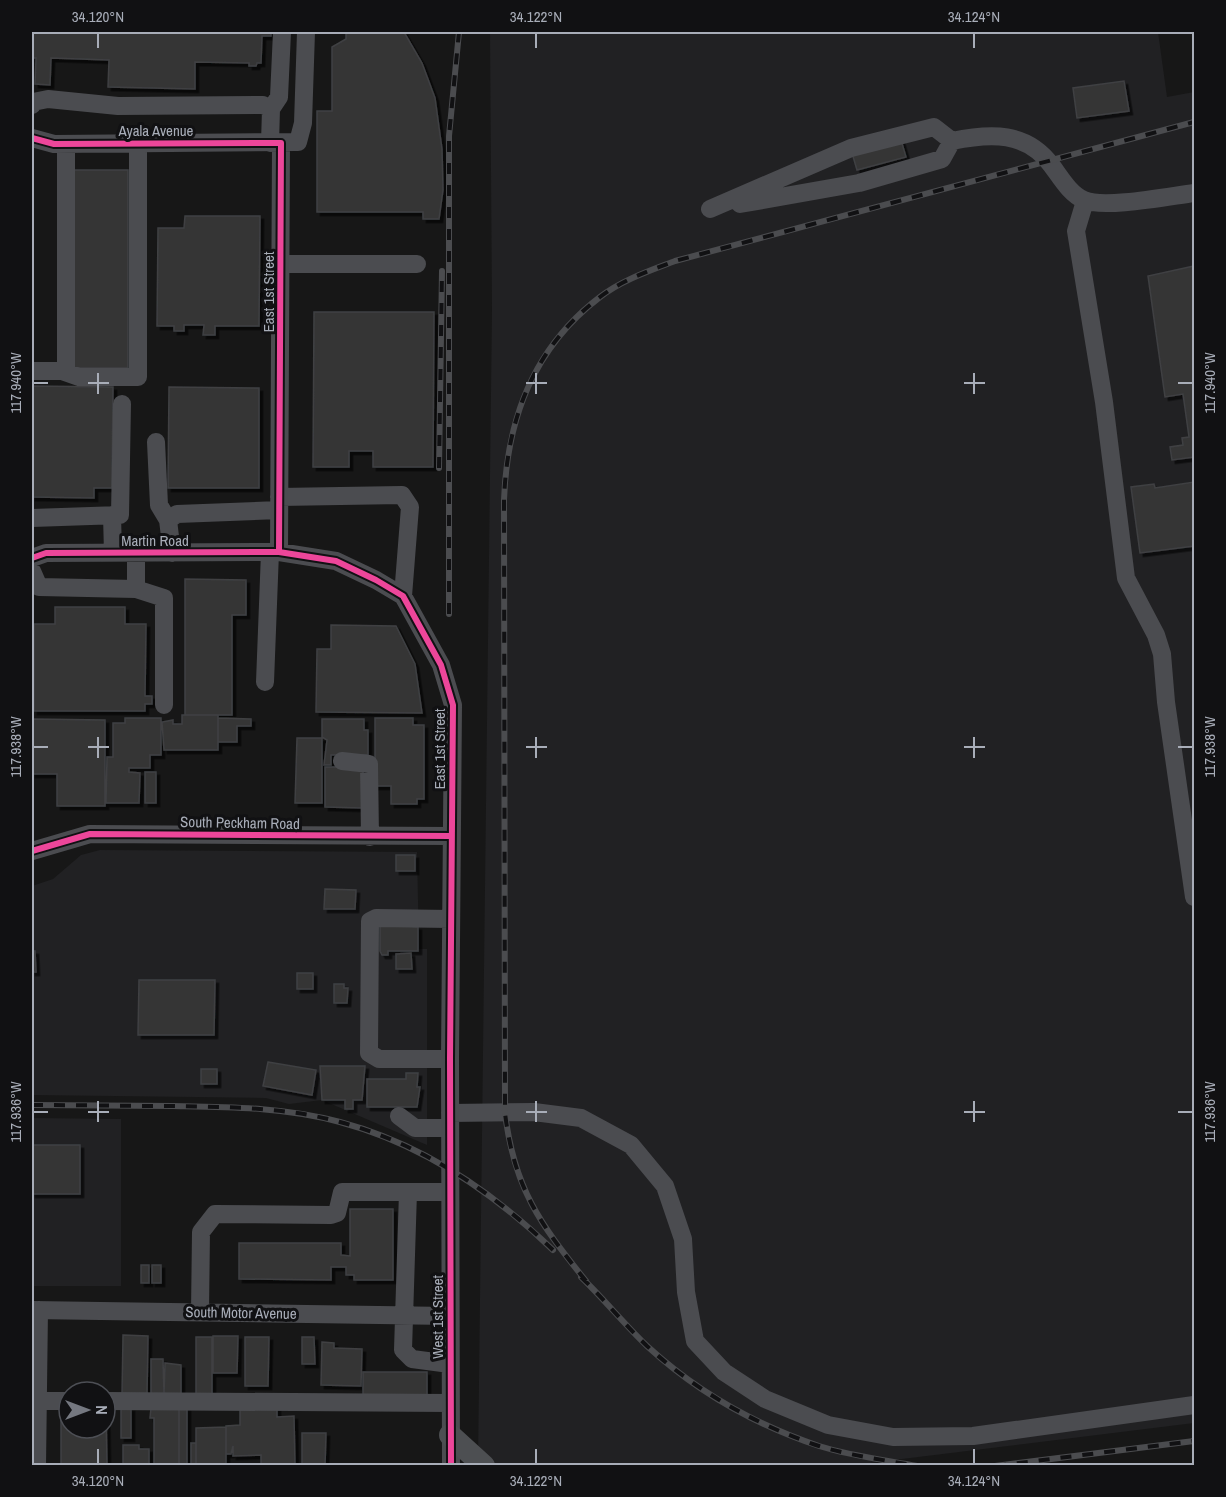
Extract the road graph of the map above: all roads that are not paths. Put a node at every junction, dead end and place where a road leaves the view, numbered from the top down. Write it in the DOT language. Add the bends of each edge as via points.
graph roads {
  1 [pos="282,32"];
  2 [pos="306,32"];
  3 [pos="32,102"];
  4 [pos="271,109"];
  5 [pos="32,138"];
  6 [pos="952,141"];
  7 [pos="138,143"];
  8 [pos="276,143"];
  9 [pos="66,144"];
  10 [pos="1194,193"];
  11 [pos="1084,201"];
  12 [pos="281,264"];
  13 [pos="417,264"];
  14 [pos="32,371"];
  15 [pos="66,372"];
  16 [pos="122,404"];
  17 [pos="156,442"];
  18 [pos="279,503"];
  19 [pos="112,515"];
  20 [pos="32,518"];
  21 [pos="168,520"];
  22 [pos="275,552"];
  23 [pos="113,553"];
  24 [pos="136,553"];
  25 [pos="172,553"];
  26 [pos="32,558"];
  27 [pos="34,585"];
  28 [pos="136,589"];
  29 [pos="403,596"];
  30 [pos="265,682"];
  31 [pos="164,705"];
  32 [pos="342,761"];
  33 [pos="451,836"];
  34 [pos="370,837"];
  35 [pos="32,851"];
  36 [pos="1194,897"];
  37 [pos="451,919"];
  38 [pos="450,1059"];
  39 [pos="399,1116"];
  40 [pos="450,1121"];
  41 [pos="450,1168"];
  42 [pos="408,1192"];
  43 [pos="450,1192"];
  44 [pos="35,1310"];
  45 [pos="200,1312"];
  46 [pos="404,1316"];
  47 [pos="450,1317"];
  48 [pos="450,1364"];
  49 [pos="35,1401"];
  50 [pos="57,1401"];
  51 [pos="117,1401"];
  52 [pos="450,1403"];
  53 [pos="1194,1405"];
  54 [pos="450,1434"];
  55 [pos="37,1466"];
  56 [pos="451,1466"];
  57 [pos="484,1466"];
  1 -- 4 [label="street, East 1st Street" via="279,97"];
  2 -- 8 [label="street" via="303,123 298,142"];
  3 -- 4 [label="street" via="48,99 118,106 263,105"];
  4 -- 8 [label="street, East 1st Street"];
  5 -- 9 [label="street, Ayala Avenue"];
  6 -- 6 [label="street" via="934,127 851,148 710,209 859,183 942,159"];
  6 -- 11 [label="street" via="1010,136 1031,146"];
  7 -- 8 [label="street, Ayala Avenue"];
  7 -- 9 [label="street, Ayala Avenue"];
  7 -- 15 [label="street" via="138,377 80,377"];
  8 -- 12 [label="street, East 1st Street"];
  9 -- 15 [label="street"];
  10 -- 11 [label="street" via="1118,203"];
  11 -- 36 [label="street" via="1076,231 1104,402 1126,578 1162,654"];
  12 -- 13 [label="street"];
  12 -- 18 [label="street, East 1st Street"];
  14 -- 15 [label="street"];
  16 -- 19 [label="street" via="120,515"];
  17 -- 21 [label="street" via="159,505"];
  18 -- 21 [label="street" via="177,514"];
  18 -- 22 [label="street, East 1st Street"];
  18 -- 29 [label="street" via="402,495 410,507"];
  19 -- 20 [label="street"];
  19 -- 23 [label="street"];
  21 -- 25 [label="street"];
  22 -- 25 [label="street, Martin Road"];
  22 -- 29 [label="street, East 1st Street" via="336,561"];
  22 -- 30 [label="street"];
  23 -- 24 [label="street, Martin Road"];
  23 -- 26 [label="street, Martin Road" via="46,554"];
  24 -- 25 [label="street, Martin Road"];
  24 -- 28 [label="street"];
  27 -- 28 [label="street"];
  28 -- 31 [label="street" via="164,598"];
  29 -- 33 [label="street, East 1st Street" via="441,665 453,705"];
  32 -- 34 [label="street" via="369,764"];
  33 -- 34 [label="street, South Peckham Road"];
  33 -- 37 [label="street, East 1st Street"];
  34 -- 35 [label="street, South Peckham Road" via="90,834"];
  37 -- 38 [label="street, East 1st Street"];
  37 -- 38 [label="street" via="370,921 369,1053 379,1059"];
  38 -- 40 [label="street, East 1st Street"];
  39 -- 40 [label="street" via="416,1128"];
  40 -- 41 [label="street, East 1st Street"];
  40 -- 53 [label="street" via="534,1113 581,1118 631,1145 665,1186 683,1239 686,1292 695,1341 724,1372 765,1399 828,1425 893,1437 973,1436"];
  41 -- 43 [label="street, West 1st Street"];
  42 -- 43 [label="street"];
  42 -- 45 [label="street" via="342,1192 337,1213 331,1215 215,1214 201,1232"];
  42 -- 46 [label="street"];
  43 -- 47 [label="street, West 1st Street"];
  44 -- 45 [label="street, South Motor Avenue"];
  44 -- 49 [label="street"];
  45 -- 46 [label="street, South Motor Avenue"];
  46 -- 47 [label="street, South Motor Avenue"];
  46 -- 48 [label="street" via="403,1350 408,1357"];
  47 -- 48 [label="street, West 1st Street"];
  48 -- 52 [label="street, West 1st Street"];
  49 -- 50 [label="street"];
  49 -- 55 [label="street"];
  51 -- 52 [label="street"];
  52 -- 54 [label="street, West 1st Street"];
  54 -- 56 [label="street, West 1st Street"];
  54 -- 57 [label="main road"];
}
